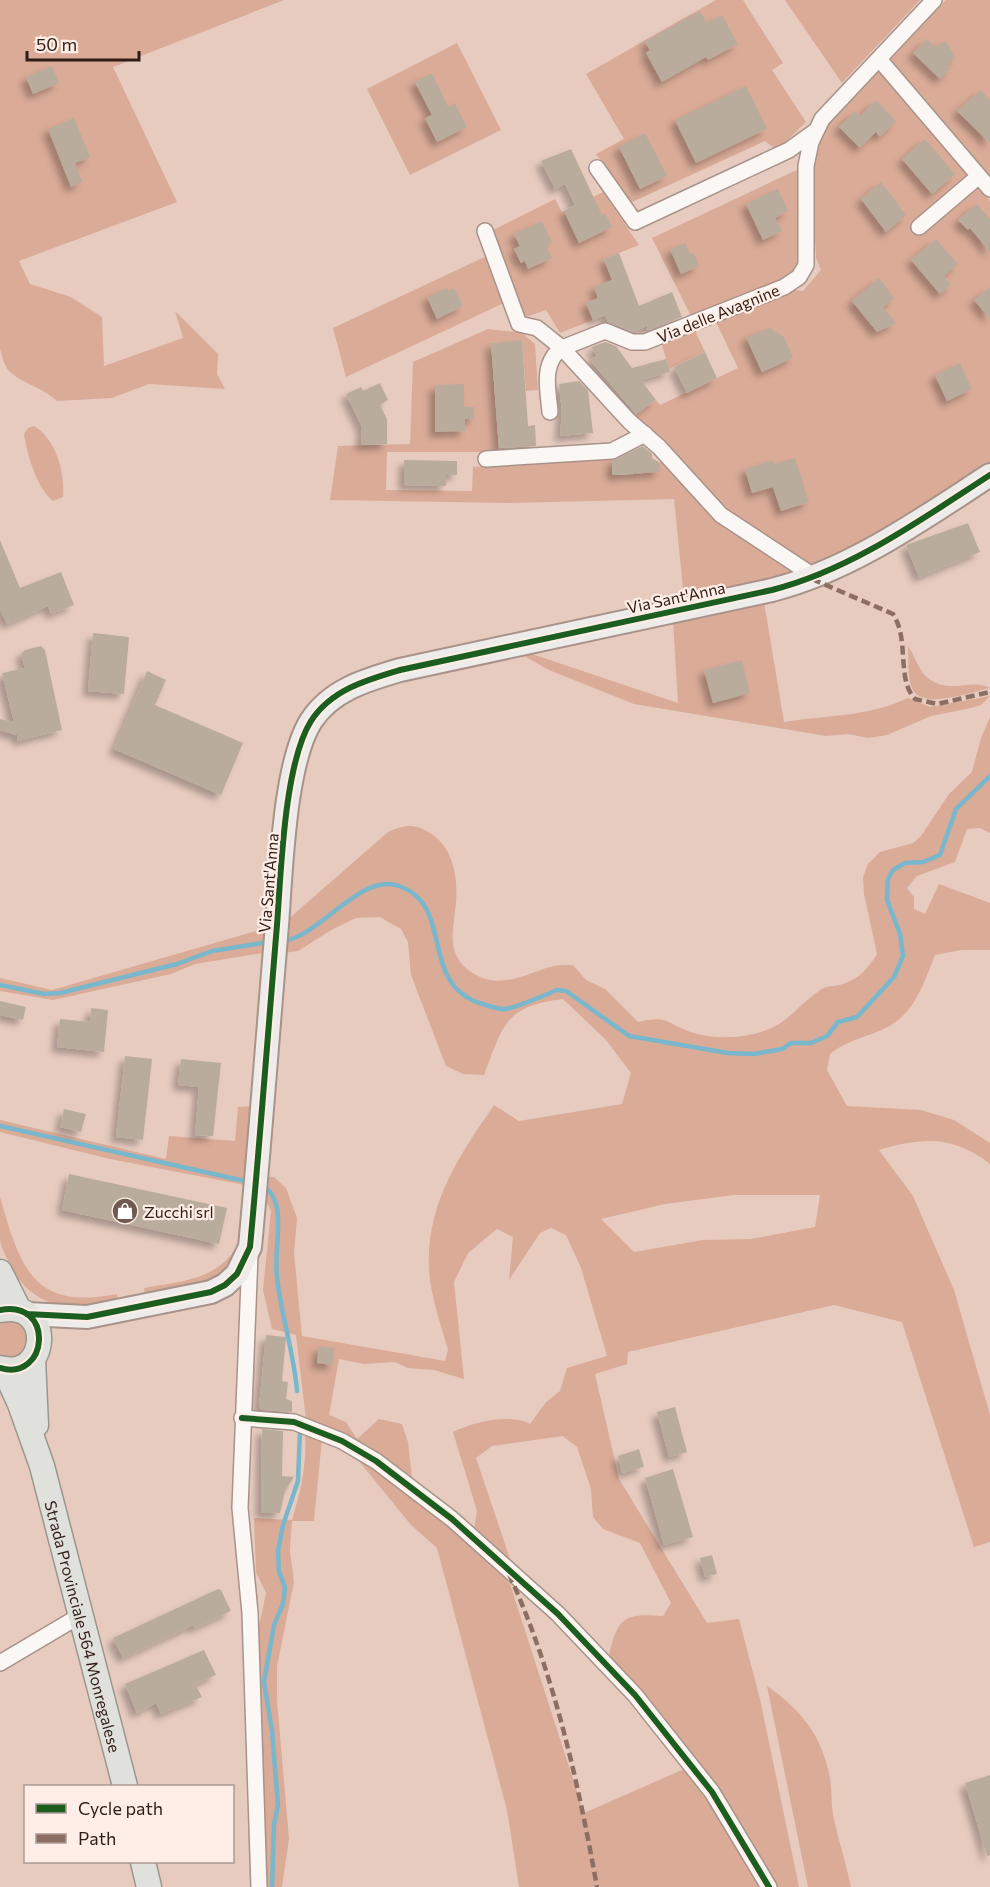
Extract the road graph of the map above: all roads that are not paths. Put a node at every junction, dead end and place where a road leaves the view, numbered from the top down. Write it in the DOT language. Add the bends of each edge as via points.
graph roads {
  1 [pos="934,0"];
  2 [pos="879,58"];
  3 [pos="816,130"];
  4 [pos="597,168"];
  5 [pos="979,176"];
  6 [pos="990,189"];
  7 [pos="919,227"];
  8 [pos="485,231"];
  9 [pos="562,348"];
  10 [pos="550,412"];
  11 [pos="645,434"];
  12 [pos="486,459"];
  13 [pos="990,475"];
  14 [pos="812,579"];
  15 [pos="250,1247"];
  16 [pos="0,1272"];
  17 [pos="15,1311"];
  18 [pos="87,1317"];
  19 [pos="36,1351"];
  20 [pos="2,1369"];
  21 [pos="242,1418"];
  22 [pos="42,1466"];
  23 [pos="81,1615"];
  24 [pos="0,1663"];
  25 [pos="125,1785"];
  26 [pos="143,1863"];
  27 [pos="149,1887"];
  28 [pos="259,1887"];
  29 [pos="769,1887"];
  1 -- 2 [label="street, Via delle Avagnine"];
  2 -- 3 [label="street, Via delle Avagnine"];
  2 -- 5 [label="street"];
  3 -- 4 [label="street, Via delle Avagnine" via="789,150 635,222"];
  3 -- 9 [label="street, Via delle Avagnine" via="806,166 807,260 795,280 645,342 632,342 605,331"];
  5 -- 6 [label="street"];
  5 -- 7 [label="street"];
  8 -- 9 [label="street" via="519,324 537,328"];
  9 -- 10 [label="street" via="555,352 548,366"];
  9 -- 11 [label="street"];
  11 -- 12 [label="street" via="612,451"];
  11 -- 14 [label="street" via="721,515 806,571"];
  13 -- 14 [label="street, Via Sant'Anna" via="901,531"];
  14 -- 15 [label="street, Via Sant'Anna" via="400,670 341,692 312,720 297,757 282,858"];
  15 -- 18 [label="street, Via Sant'Anna" via="237,1274 219,1289"];
  15 -- 21 [label="street"];
  16 -- 17 [label="main road, Strada Provinciale 564 Monregalese"];
  17 -- 18 [label="street, Via Sant'Anna"];
  17 -- 19 [label="main road, Strada Provinciale 564 Monregalese" via="38,1327"];
  18 -- 19 [label="street, Via Sant'Anna" via="66,1326"];
  19 -- 20 [label="main road, Strada Provinciale 564 Monregalese" via="20,1368"];
  19 -- 22 [label="main road, Strada Provinciale 564 Monregalese" via="33,1400"];
  20 -- 22 [label="main road, Strada Provinciale 564 Monregalese" via="20,1404"];
  21 -- 28 [label="street" via="240,1508 250,1613"];
  21 -- 29 [label="street" via="294,1422 342,1441 376,1461 452,1519 558,1614 634,1695 712,1792"];
  22 -- 23 [label="main road, Strada Provinciale 564 Monregalese"];
  23 -- 24 [label="street"];
  23 -- 25 [label="main road, Strada Provinciale 564 Monregalese"];
  26 -- 27 [label="main road"];
}
